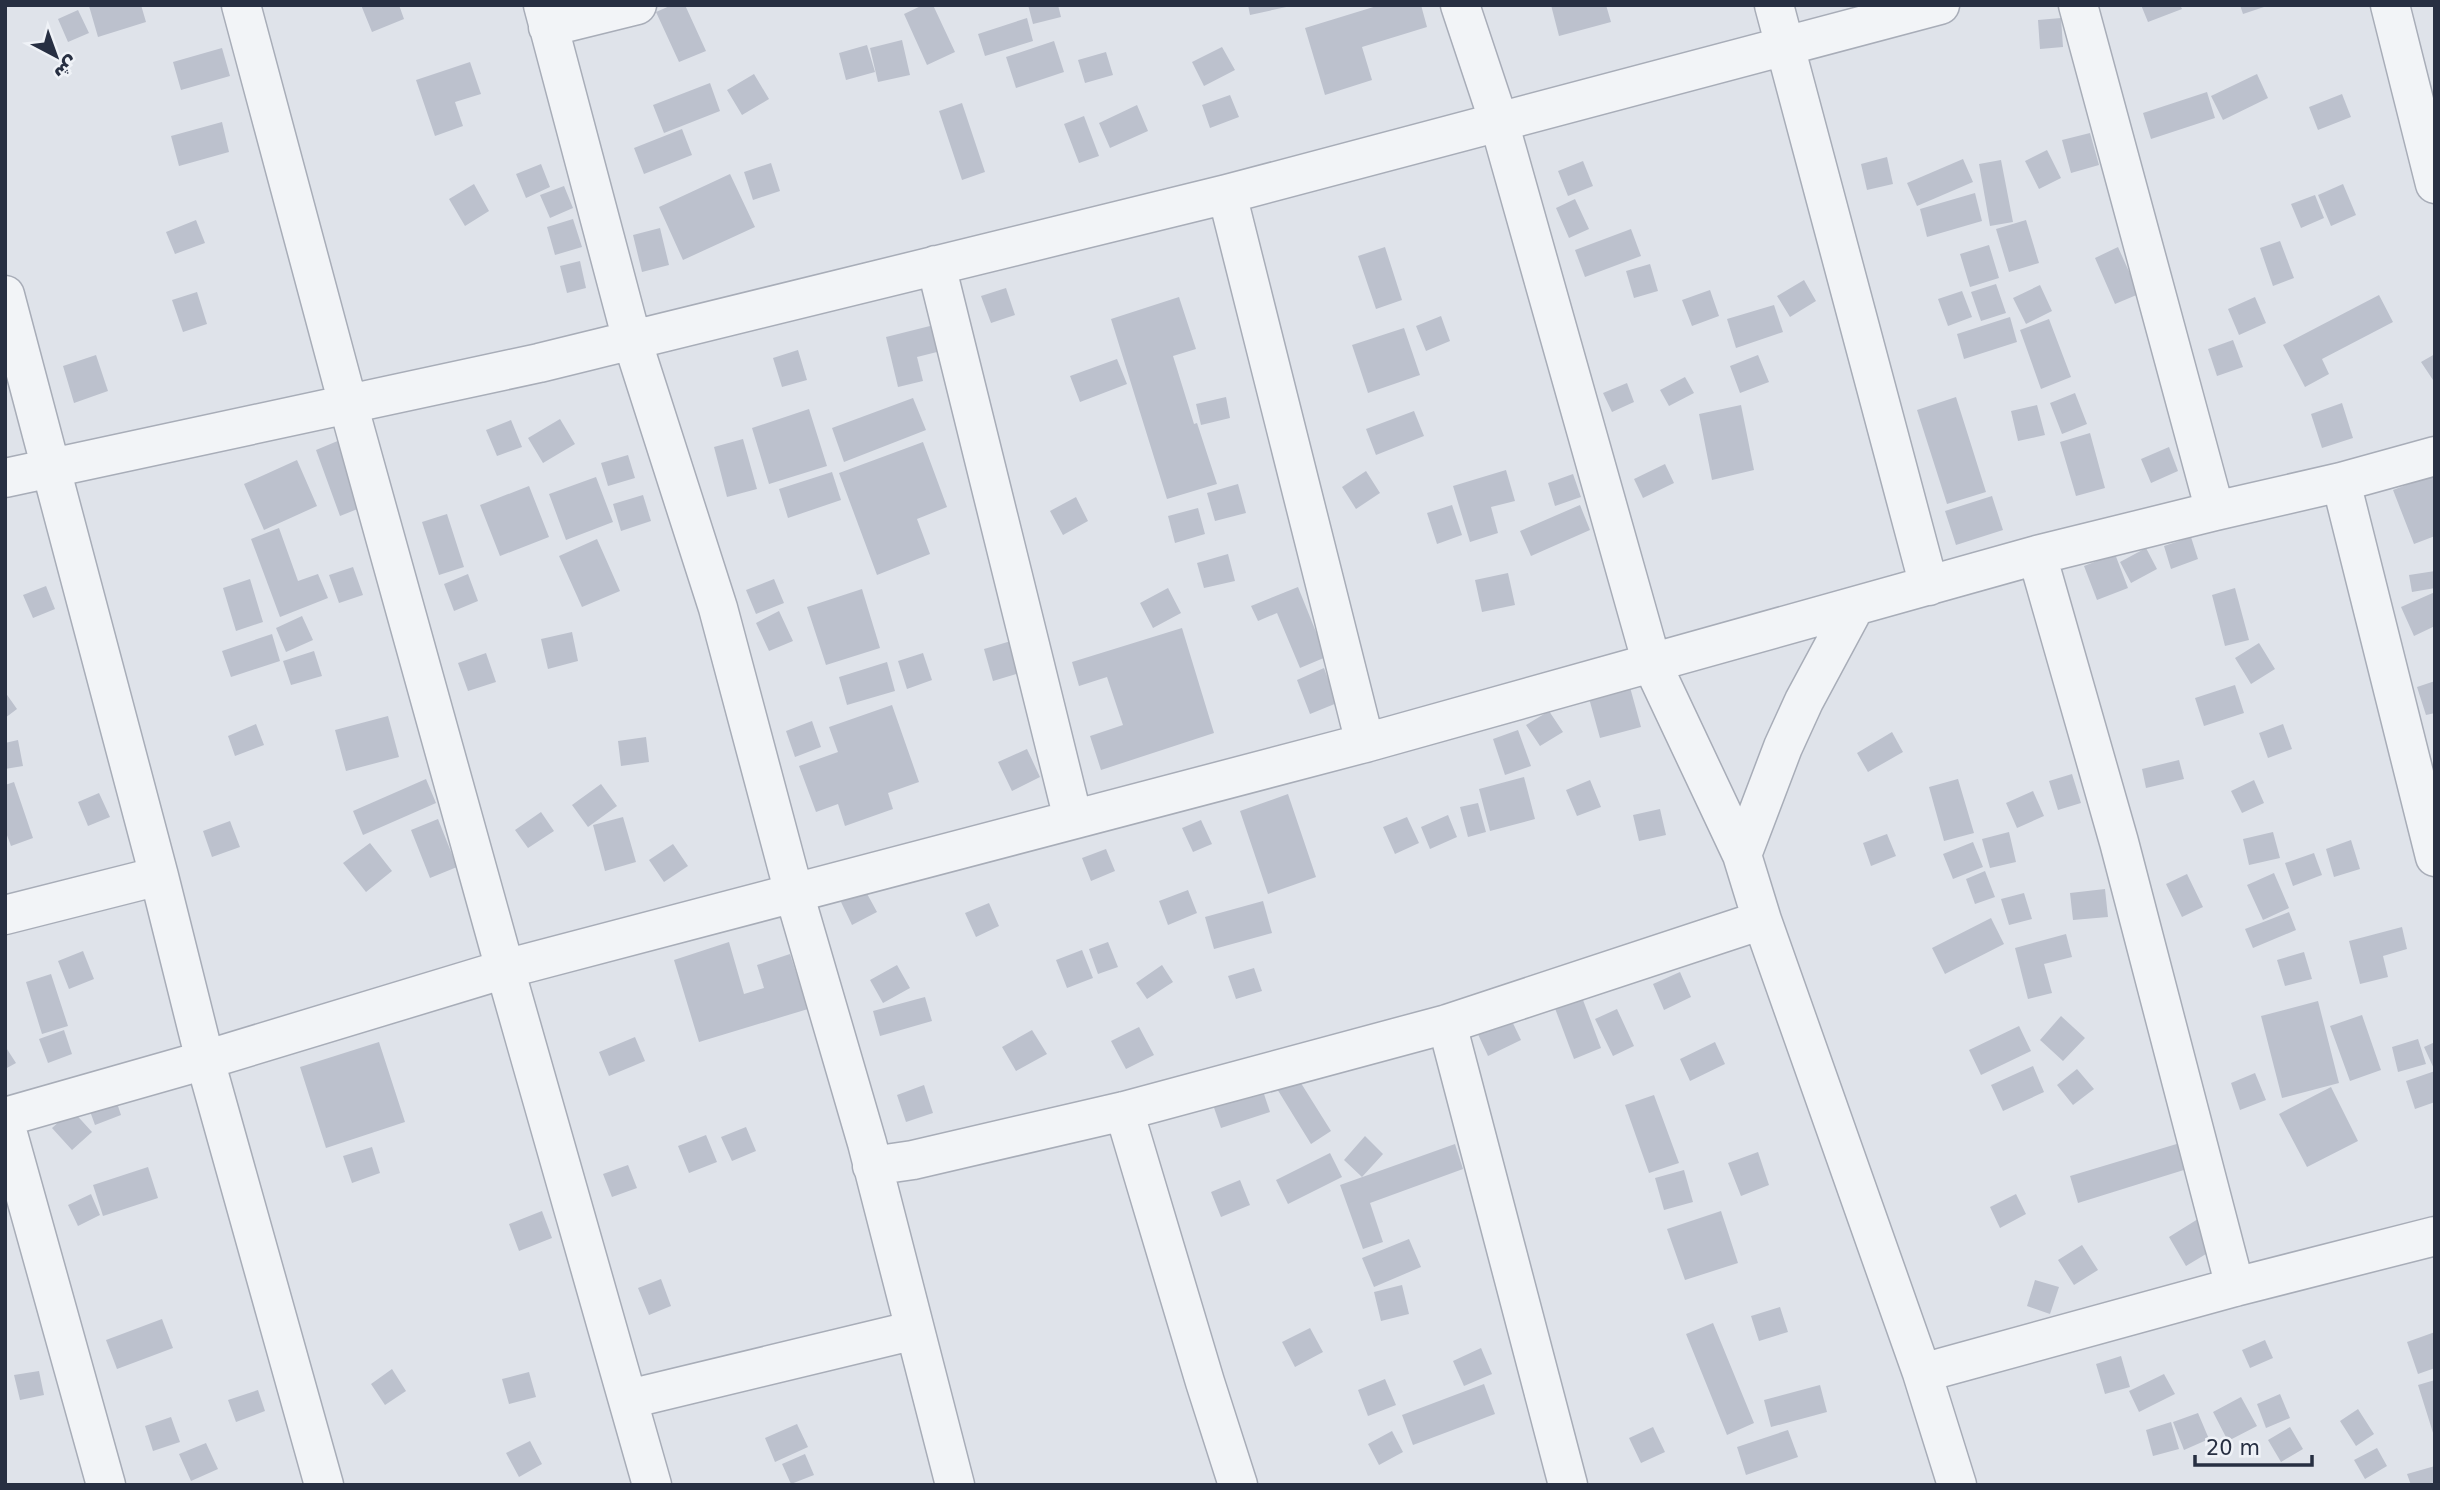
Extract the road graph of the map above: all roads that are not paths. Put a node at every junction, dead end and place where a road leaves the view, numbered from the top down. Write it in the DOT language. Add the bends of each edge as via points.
graph roads {
  1 [pos="241,5"];
  2 [pos="637,5"];
  3 [pos="1461,5"];
  4 [pos="1774,5"];
  5 [pos="1940,5"];
  6 [pos="2078,5"];
  7 [pos="2390,5"];
  8 [pos="546,16"];
  9 [pos="1786,46"];
  10 [pos="1499,122"];
  11 [pos="2435,184"];
  12 [pos="1227,194"];
  13 [pos="936,265"];
  14 [pos="5,295"];
  15 [pos="632,340"];
  16 [pos="348,404"];
  17 [pos="2435,456"];
  18 [pos="52,467"];
  19 [pos="5,478"];
  20 [pos="2341,482"];
  21 [pos="2215,511"];
  22 [pos="2037,555"];
  23 [pos="1929,586"];
  24 [pos="1854,608"];
  25 [pos="1653,664"];
  26 [pos="1365,743"];
  27 [pos="2422,758"];
  28 [pos="1073,819"];
  29 [pos="1742,855"];
  30 [pos="2435,857"];
  31 [pos="159,876"];
  32 [pos="794,893"];
  33 [pos="5,915"];
  34 [pos="1762,920"];
  35 [pos="505,969"];
  36 [pos="1447,1024"];
  37 [pos="205,1059"];
  38 [pos="1124,1111"];
  39 [pos="5,1117"];
  40 [pos="5,1123"];
  41 [pos="872,1166"];
  42 [pos="2435,1236"];
  43 [pos="2235,1287"];
  44 [pos="915,1330"];
  45 [pos="1922,1373"];
  46 [pos="629,1399"];
  47 [pos="106,1485"];
  48 [pos="324,1485"];
  49 [pos="652,1485"];
  50 [pos="955,1485"];
  51 [pos="1238,1485"];
  52 [pos="1568,1485"];
  53 [pos="1957,1485"];
  1 -- 16 [label="street"];
  2 -- 8 [label="street"];
  3 -- 10 [label="street"];
  4 -- 9 [label="street"];
  5 -- 9 [label="street"];
  6 -- 21 [label="street"];
  7 -- 11 [label="street"];
  8 -- 15 [label="street"];
  9 -- 10 [label="street"];
  9 -- 23 [label="street"];
  10 -- 12 [label="street"];
  10 -- 25 [label="street"];
  12 -- 13 [label="street"];
  12 -- 26 [label="street"];
  13 -- 15 [label="street"];
  13 -- 28 [label="street"];
  14 -- 18 [label="street"];
  15 -- 16 [label="street"];
  15 -- 32 [label="street" via="718,608"];
  16 -- 18 [label="street"];
  16 -- 35 [label="street"];
  17 -- 20 [label="street"];
  18 -- 19 [label="street"];
  18 -- 31 [label="street"];
  20 -- 21 [label="street"];
  20 -- 27 [label="street"];
  21 -- 22 [label="street"];
  22 -- 23 [label="street"];
  22 -- 43 [label="street" via="2119,842"];
  23 -- 24 [label="street"];
  24 -- 25 [label="street"];
  24 -- 29 [label="street" via="1783,747"];
  25 -- 26 [label="street"];
  25 -- 29 [label="street"];
  26 -- 28 [label="street"];
  27 -- 30 [label="street"];
  28 -- 32 [label="street"];
  29 -- 34 [label="street"];
  31 -- 33 [label="street"];
  31 -- 37 [label="street"];
  32 -- 35 [label="street"];
  32 -- 41 [label="street"];
  34 -- 36 [label="street"];
  34 -- 45 [label="street"];
  35 -- 37 [label="street"];
  35 -- 46 [label="street"];
  36 -- 38 [label="street"];
  36 -- 52 [label="street"];
  37 -- 39 [label="street"];
  37 -- 48 [label="street"];
  38 -- 41 [label="street"];
  38 -- 51 [label="street"];
  40 -- 47 [label="street"];
  41 -- 44 [label="street"];
  42 -- 43 [label="street"];
  43 -- 45 [label="street"];
  44 -- 46 [label="street"];
  44 -- 50 [label="street"];
  45 -- 53 [label="street"];
  46 -- 49 [label="street"];
}
